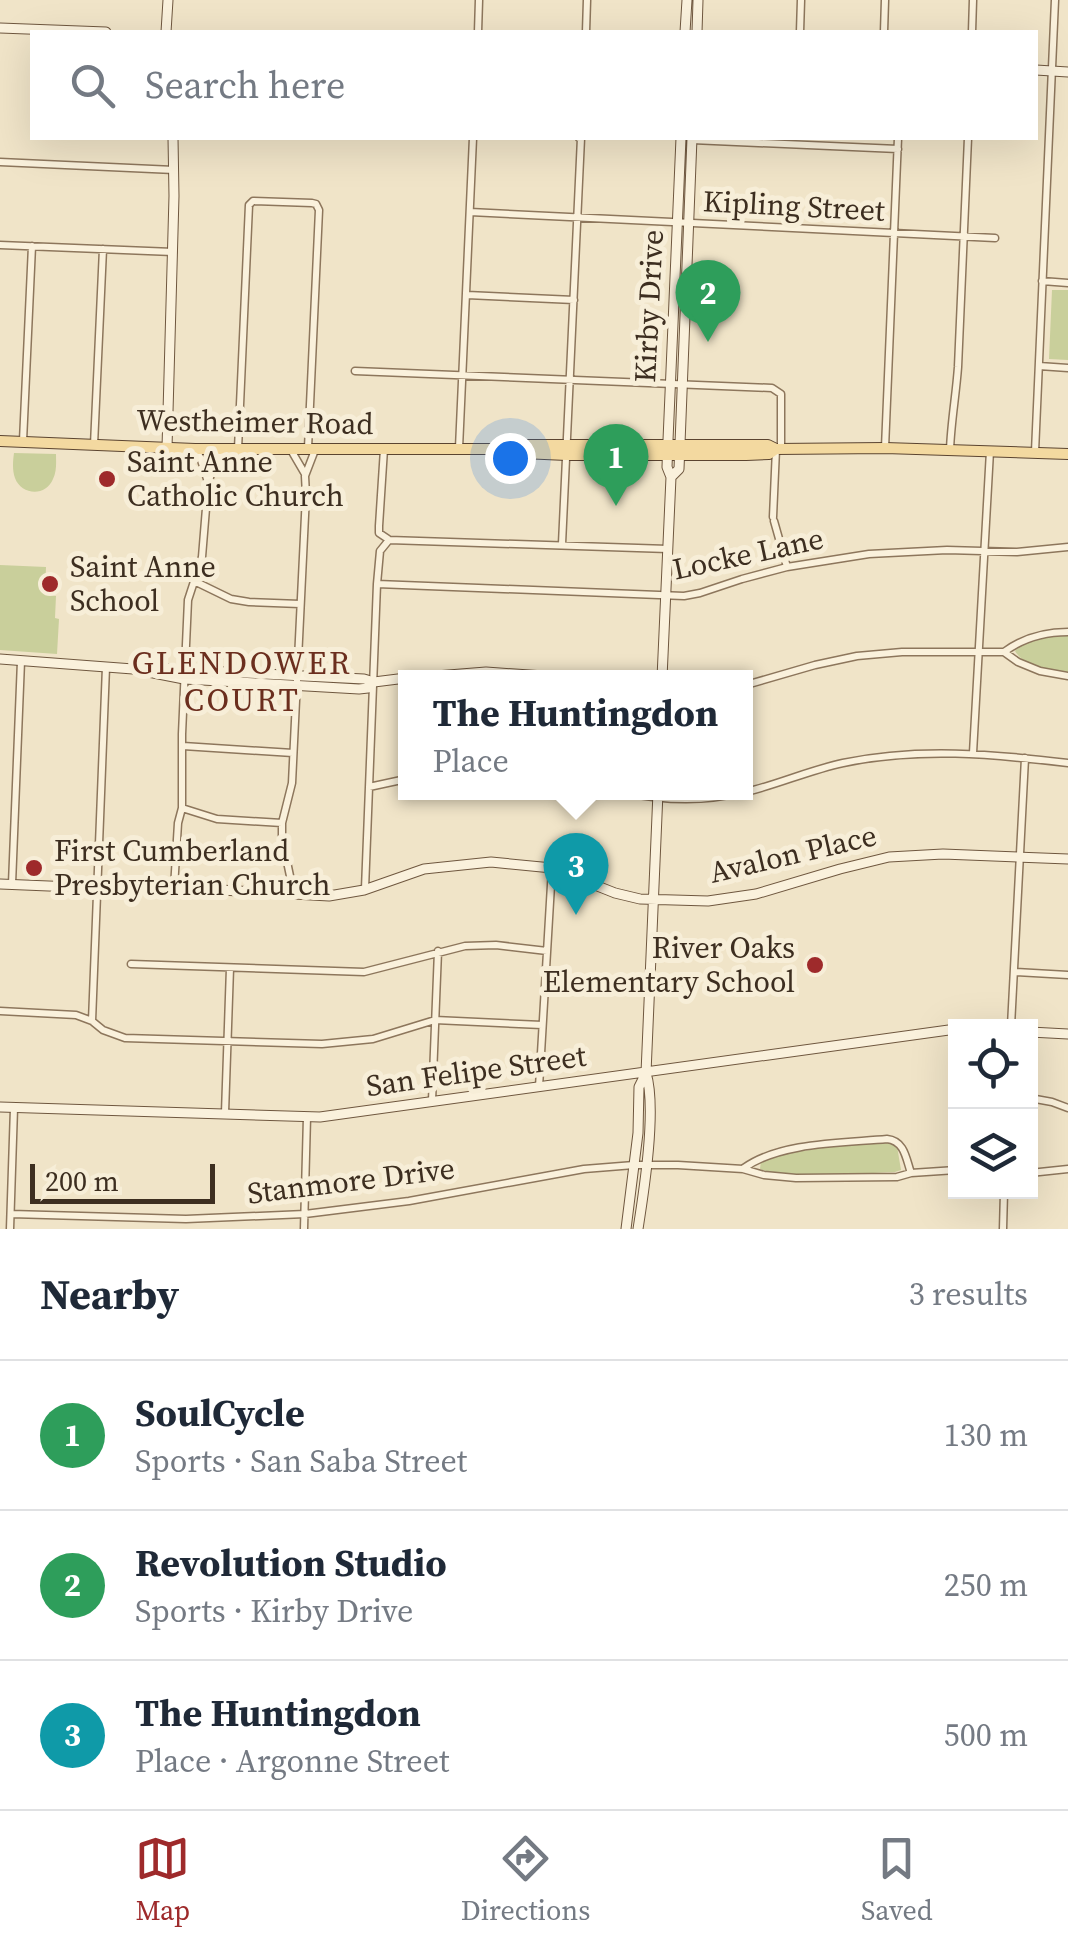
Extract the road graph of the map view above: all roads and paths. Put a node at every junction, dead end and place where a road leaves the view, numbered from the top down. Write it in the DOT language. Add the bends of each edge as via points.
graph roads {
  1 [pos="168,0"];
  2 [pos="479,0"];
  3 [pos="587,0"];
  4 [pos="687,0"];
  5 [pos="698,0"];
  6 [pos="801,0"];
  7 [pos="885,0"];
  8 [pos="973,0"];
  9 [pos="1054,0"];
  10 [pos="0,28"];
  11 [pos="53,30"];
  12 [pos="166,30"];
  13 [pos="478,30"];
  14 [pos="586,30"];
  15 [pos="686,30"];
  16 [pos="696,30"];
  17 [pos="800,30"];
  18 [pos="884,30"];
  19 [pos="972,30"];
  20 [pos="1038,70"];
  21 [pos="1052,71"];
  22 [pos="1068,72"];
  23 [pos="173,140"];
  24 [pos="474,140"];
  25 [pos="580,140"];
  26 [pos="689,140"];
  27 [pos="727,140"];
  28 [pos="898,140"];
  29 [pos="968,140"];
  30 [pos="898,149"];
  31 [pos="0,162"];
  32 [pos="175,170"];
  33 [pos="470,212"];
  34 [pos="578,218"];
  35 [pos="683,222"];
  36 [pos="894,234"];
  37 [pos="963,238"];
  38 [pos="995,238"];
  39 [pos="0,245"];
  40 [pos="32,246"];
  41 [pos="103,250"];
  42 [pos="174,252"];
  43 [pos="1042,282"];
  44 [pos="1068,282"];
  45 [pos="467,294"];
  46 [pos="574,300"];
  47 [pos="1039,366"];
  48 [pos="1068,368"];
  49 [pos="356,371"];
  50 [pos="463,376"];
  51 [pos="570,380"];
  52 [pos="670,384"];
  53 [pos="682,385"];
  54 [pos="0,442"];
  55 [pos="23,442"];
  56 [pos="94,444"];
  57 [pos="167,448"];
  58 [pos="290,448"];
  59 [pos="312,448"];
  60 [pos="459,448"];
  61 [pos="885,448"];
  62 [pos="195,449"];
  63 [pos="222,449"];
  64 [pos="238,449"];
  65 [pos="384,449"];
  66 [pos="567,450"];
  67 [pos="674,450"];
  68 [pos="779,450"];
  69 [pos="950,450"];
  70 [pos="990,451"];
  71 [pos="1035,452"];
  72 [pos="1068,454"];
  73 [pos="305,476"];
  74 [pos="208,484"];
  75 [pos="389,540"];
  76 [pos="562,544"];
  77 [pos="1068,547"];
  78 [pos="668,549"];
  79 [pos="985,552"];
  80 [pos="787,568"];
  81 [pos="194,581"];
  82 [pos="377,584"];
  83 [pos="667,596"];
  84 [pos="300,604"];
  85 [pos="1068,632"];
  86 [pos="979,652"];
  87 [pos="1004,652"];
  88 [pos="0,659"];
  89 [pos="21,661"];
  90 [pos="106,667"];
  91 [pos="662,670"];
  92 [pos="184,674"];
  93 [pos="1068,676"];
  94 [pos="398,679"];
  95 [pos="298,681"];
  96 [pos="374,682"];
  97 [pos="753,683"];
  98 [pos="183,746"];
  99 [pos="293,753"];
  100 [pos="973,754"];
  101 [pos="1025,758"];
  102 [pos="1068,763"];
  103 [pos="398,781"];
  104 [pos="368,787"];
  105 [pos="753,789"];
  106 [pos="658,800"];
  107 [pos="182,808"];
  108 [pos="282,822"];
  109 [pos="1022,857"];
  110 [pos="1068,859"];
  111 [pos="552,868"];
  112 [pos="6,884"];
  113 [pos="97,888"];
  114 [pos="174,888"];
  115 [pos="364,890"];
  116 [pos="290,894"];
  117 [pos="654,900"];
  118 [pos="438,951"];
  119 [pos="547,952"];
  120 [pos="131,964"];
  121 [pos="230,968"];
  122 [pos="1015,972"];
  123 [pos="1068,975"];
  124 [pos="0,1011"];
  125 [pos="1012,1019"];
  126 [pos="436,1020"];
  127 [pos="92,1021"];
  128 [pos="542,1025"];
  129 [pos="948,1030"];
  130 [pos="1038,1032"];
  131 [pos="1068,1034"];
  132 [pos="228,1041"];
  133 [pos="646,1073"];
  134 [pos="538,1088"];
  135 [pos="1038,1099"];
  136 [pos="432,1102"];
  137 [pos="0,1107"];
  138 [pos="14,1108"];
  139 [pos="1068,1108"];
  140 [pos="225,1115"];
  141 [pos="308,1118"];
  142 [pos="646,1164"];
  143 [pos="634,1165"];
  144 [pos="1068,1168"];
  145 [pos="744,1169"];
  146 [pos="948,1171"];
  147 [pos="1038,1172"];
  148 [pos="911,1173"];
  149 [pos="1004,1199"];
  150 [pos="11,1214"];
  151 [pos="304,1214"];
  152 [pos="10,1229"];
  153 [pos="304,1229"];
  154 [pos="626,1229"];
  155 [pos="638,1229"];
  156 [pos="1002,1229"];
  1 -- 12 [label="street"];
  2 -- 13 [label="street"];
  3 -- 14 [label="street"];
  4 -- 15 [label="street"];
  5 -- 16 [label="street"];
  6 -- 17 [label="street"];
  7 -- 18 [label="street"];
  8 -- 19 [label="street"];
  9 -- 21 [label="street"];
  10 -- 11 [label="street"];
  20 -- 21 [label="street"];
  21 -- 22 [label="street"];
  21 -- 43 [label="street"];
  23 -- 32 [label="street"];
  24 -- 33 [label="street"];
  25 -- 34 [label="street"];
  26 -- 35 [label="street, Kirby Drive"];
  27 -- 30 [label="street"];
  28 -- 30 [label="street"];
  29 -- 37 [label="street"];
  30 -- 36 [label="street"];
  31 -- 32 [label="street"];
  32 -- 42 [label="street"];
  33 -- 34 [label="street, Kipling Street"];
  33 -- 45 [label="street"];
  34 -- 35 [label="street, Kipling Street"];
  34 -- 46 [label="street"];
  35 -- 36 [label="street, Kipling Street"];
  35 -- 52 [label="street, Kirby Drive"];
  35 -- 53 [label="street, Kirby Drive"];
  36 -- 37 [label="street, Kipling Street"];
  36 -- 61 [label="street"];
  37 -- 38 [label="street, Kipling Street"];
  37 -- 69 [label="street"];
  39 -- 40 [label="street"];
  40 -- 41 [label="street"];
  40 -- 55 [label="street"];
  41 -- 42 [label="street"];
  41 -- 56 [label="street"];
  42 -- 57 [label="street"];
  43 -- 44 [label="street"];
  43 -- 47 [label="street"];
  45 -- 46 [label="street"];
  45 -- 50 [label="street"];
  46 -- 51 [label="street"];
  47 -- 48 [label="street"];
  47 -- 71 [label="street"];
  49 -- 50 [label="street"];
  50 -- 51 [label="street"];
  50 -- 60 [label="street"];
  51 -- 52 [label="street"];
  51 -- 66 [label="street"];
  52 -- 53 [label="street"];
  52 -- 67 [label="street, Kirby Drive"];
  53 -- 67 [label="street, Kirby Drive"];
  53 -- 68 [label="street" via="778,390"];
  54 -- 55 [label="main road, Westheimer Road"];
  55 -- 56 [label="main road, Westheimer Road"];
  56 -- 57 [label="main road, Westheimer Road"];
  57 -- 62 [label="main road, Westheimer Road"];
  58 -- 59 [label="main road, Westheimer Road"];
  58 -- 64 [label="main road, Westheimer Road"];
  58 -- 73 [label="street"];
  59 -- 64 [label="street" via="319,210 312,203 250,202"];
  59 -- 65 [label="main road, Westheimer Road"];
  59 -- 73 [label="street"];
  60 -- 65 [label="main road, Westheimer Road"];
  60 -- 66 [label="main road, Westheimer Road"];
  61 -- 68 [label="main road, Westheimer Road"];
  61 -- 69 [label="main road, Westheimer Road"];
  62 -- 63 [label="main road, Westheimer Road"];
  62 -- 74 [label="street"];
  63 -- 64 [label="main road, Westheimer Road"];
  63 -- 74 [label="street"];
  65 -- 75 [label="street" via="379,534"];
  66 -- 67 [label="main road, Westheimer Road"];
  66 -- 76 [label="street"];
  67 -- 68 [label="main road, Westheimer Road"];
  67 -- 78 [label="street, Kirby Drive" via="667,467"];
  68 -- 80 [label="street" via="774,519"];
  69 -- 70 [label="main road, Westheimer Road"];
  70 -- 71 [label="main road, Westheimer Road"];
  70 -- 79 [label="street"];
  71 -- 72 [label="main road, Westheimer Road"];
  73 -- 84 [label="street"];
  74 -- 81 [label="street"];
  75 -- 76 [label="street"];
  75 -- 82 [label="street" via="380,551"];
  76 -- 78 [label="street"];
  77 -- 79 [label="street, Locke Lane"];
  78 -- 83 [label="street, Kirby Drive"];
  79 -- 80 [label="street, Locke Lane" via="869,554"];
  79 -- 86 [label="street"];
  80 -- 83 [label="street, Locke Lane"];
  81 -- 84 [label="street" via="249,602"];
  81 -- 92 [label="street"];
  82 -- 83 [label="street, Locke Lane"];
  82 -- 96 [label="street"];
  83 -- 91 [label="street, Kirby Drive"];
  84 -- 95 [label="street"];
  85 -- 87 [label="street" via="1020,640"];
  86 -- 87 [label="street"];
  86 -- 97 [label="street" via="857,656"];
  86 -- 100 [label="street"];
  87 -- 93 [label="street" via="1040,671"];
  88 -- 89 [label="street"];
  89 -- 90 [label="street"];
  89 -- 112 [label="street"];
  90 -- 92 [label="street"];
  90 -- 113 [label="street"];
  92 -- 95 [label="street"];
  92 -- 98 [label="street"];
  94 -- 96 [label="street"];
  95 -- 96 [label="street"];
  95 -- 99 [label="street"];
  96 -- 104 [label="street"];
  98 -- 99 [label="street"];
  98 -- 107 [label="street"];
  99 -- 108 [label="street"];
  100 -- 101 [label="street"];
  100 -- 105 [label="street" via="858,760"];
  101 -- 102 [label="street"];
  101 -- 109 [label="street"];
  103 -- 104 [label="street"];
  104 -- 115 [label="street"];
  106 -- 117 [label="street"];
  107 -- 108 [label="street" via="217,819"];
  107 -- 114 [label="street"];
  108 -- 116 [label="street"];
  109 -- 110 [label="street, Avalon Place"];
  109 -- 117 [label="street, Avalon Place" via="889,857 756,894"];
  109 -- 122 [label="street"];
  111 -- 115 [label="street, Avalon Place" via="458,864"];
  111 -- 117 [label="street, Avalon Place"];
  111 -- 119 [label="street"];
  112 -- 113 [label="street, Avalon Place"];
  113 -- 114 [label="street, Avalon Place"];
  113 -- 127 [label="street"];
  114 -- 116 [label="street, Avalon Place"];
  115 -- 116 [label="street, Avalon Place"];
  117 -- 133 [label="street"];
  118 -- 119 [label="street" via="483,944"];
  118 -- 121 [label="street" via="364,972"];
  118 -- 126 [label="street"];
  119 -- 128 [label="street"];
  120 -- 121 [label="street"];
  121 -- 132 [label="street"];
  122 -- 123 [label="street"];
  122 -- 125 [label="street"];
  124 -- 127 [label="street" via="76,1014"];
  126 -- 128 [label="street"];
  126 -- 132 [label="street" via="348,1043"];
  126 -- 136 [label="street"];
  127 -- 132 [label="street" via="126,1038"];
  128 -- 134 [label="street"];
  129 -- 133 [label="street, San Felipe Street"];
  130 -- 131 [label="street"];
  132 -- 140 [label="street"];
  133 -- 134 [label="street, San Felipe Street"];
  133 -- 142 [label="street"];
  133 -- 143 [label="street" via="639,1087"];
  134 -- 136 [label="street, San Felipe Street"];
  135 -- 139 [label="street"];
  136 -- 141 [label="street, San Felipe Street"];
  137 -- 138 [label="street, San Felipe Street"];
  138 -- 140 [label="street, San Felipe Street"];
  138 -- 150 [label="street"];
  140 -- 141 [label="street, San Felipe Street"];
  141 -- 151 [label="street"];
  142 -- 143 [label="street, Stanmore Drive"];
  142 -- 145 [label="street, Stanmore Drive"];
  142 -- 155 [label="street"];
  143 -- 151 [label="street, Stanmore Drive"];
  143 -- 154 [label="street"];
  144 -- 147 [label="street"];
  145 -- 148 [label="street, Stanmore Drive" via="796,1178"];
  145 -- 148 [label="street" via="788,1151 888,1139 902,1145"];
  146 -- 148 [label="street, Stanmore Drive"];
  149 -- 156 [label="street"];
  150 -- 151 [label="street, Stanmore Drive"];
  150 -- 152 [label="street"];
  151 -- 153 [label="street"];
}
